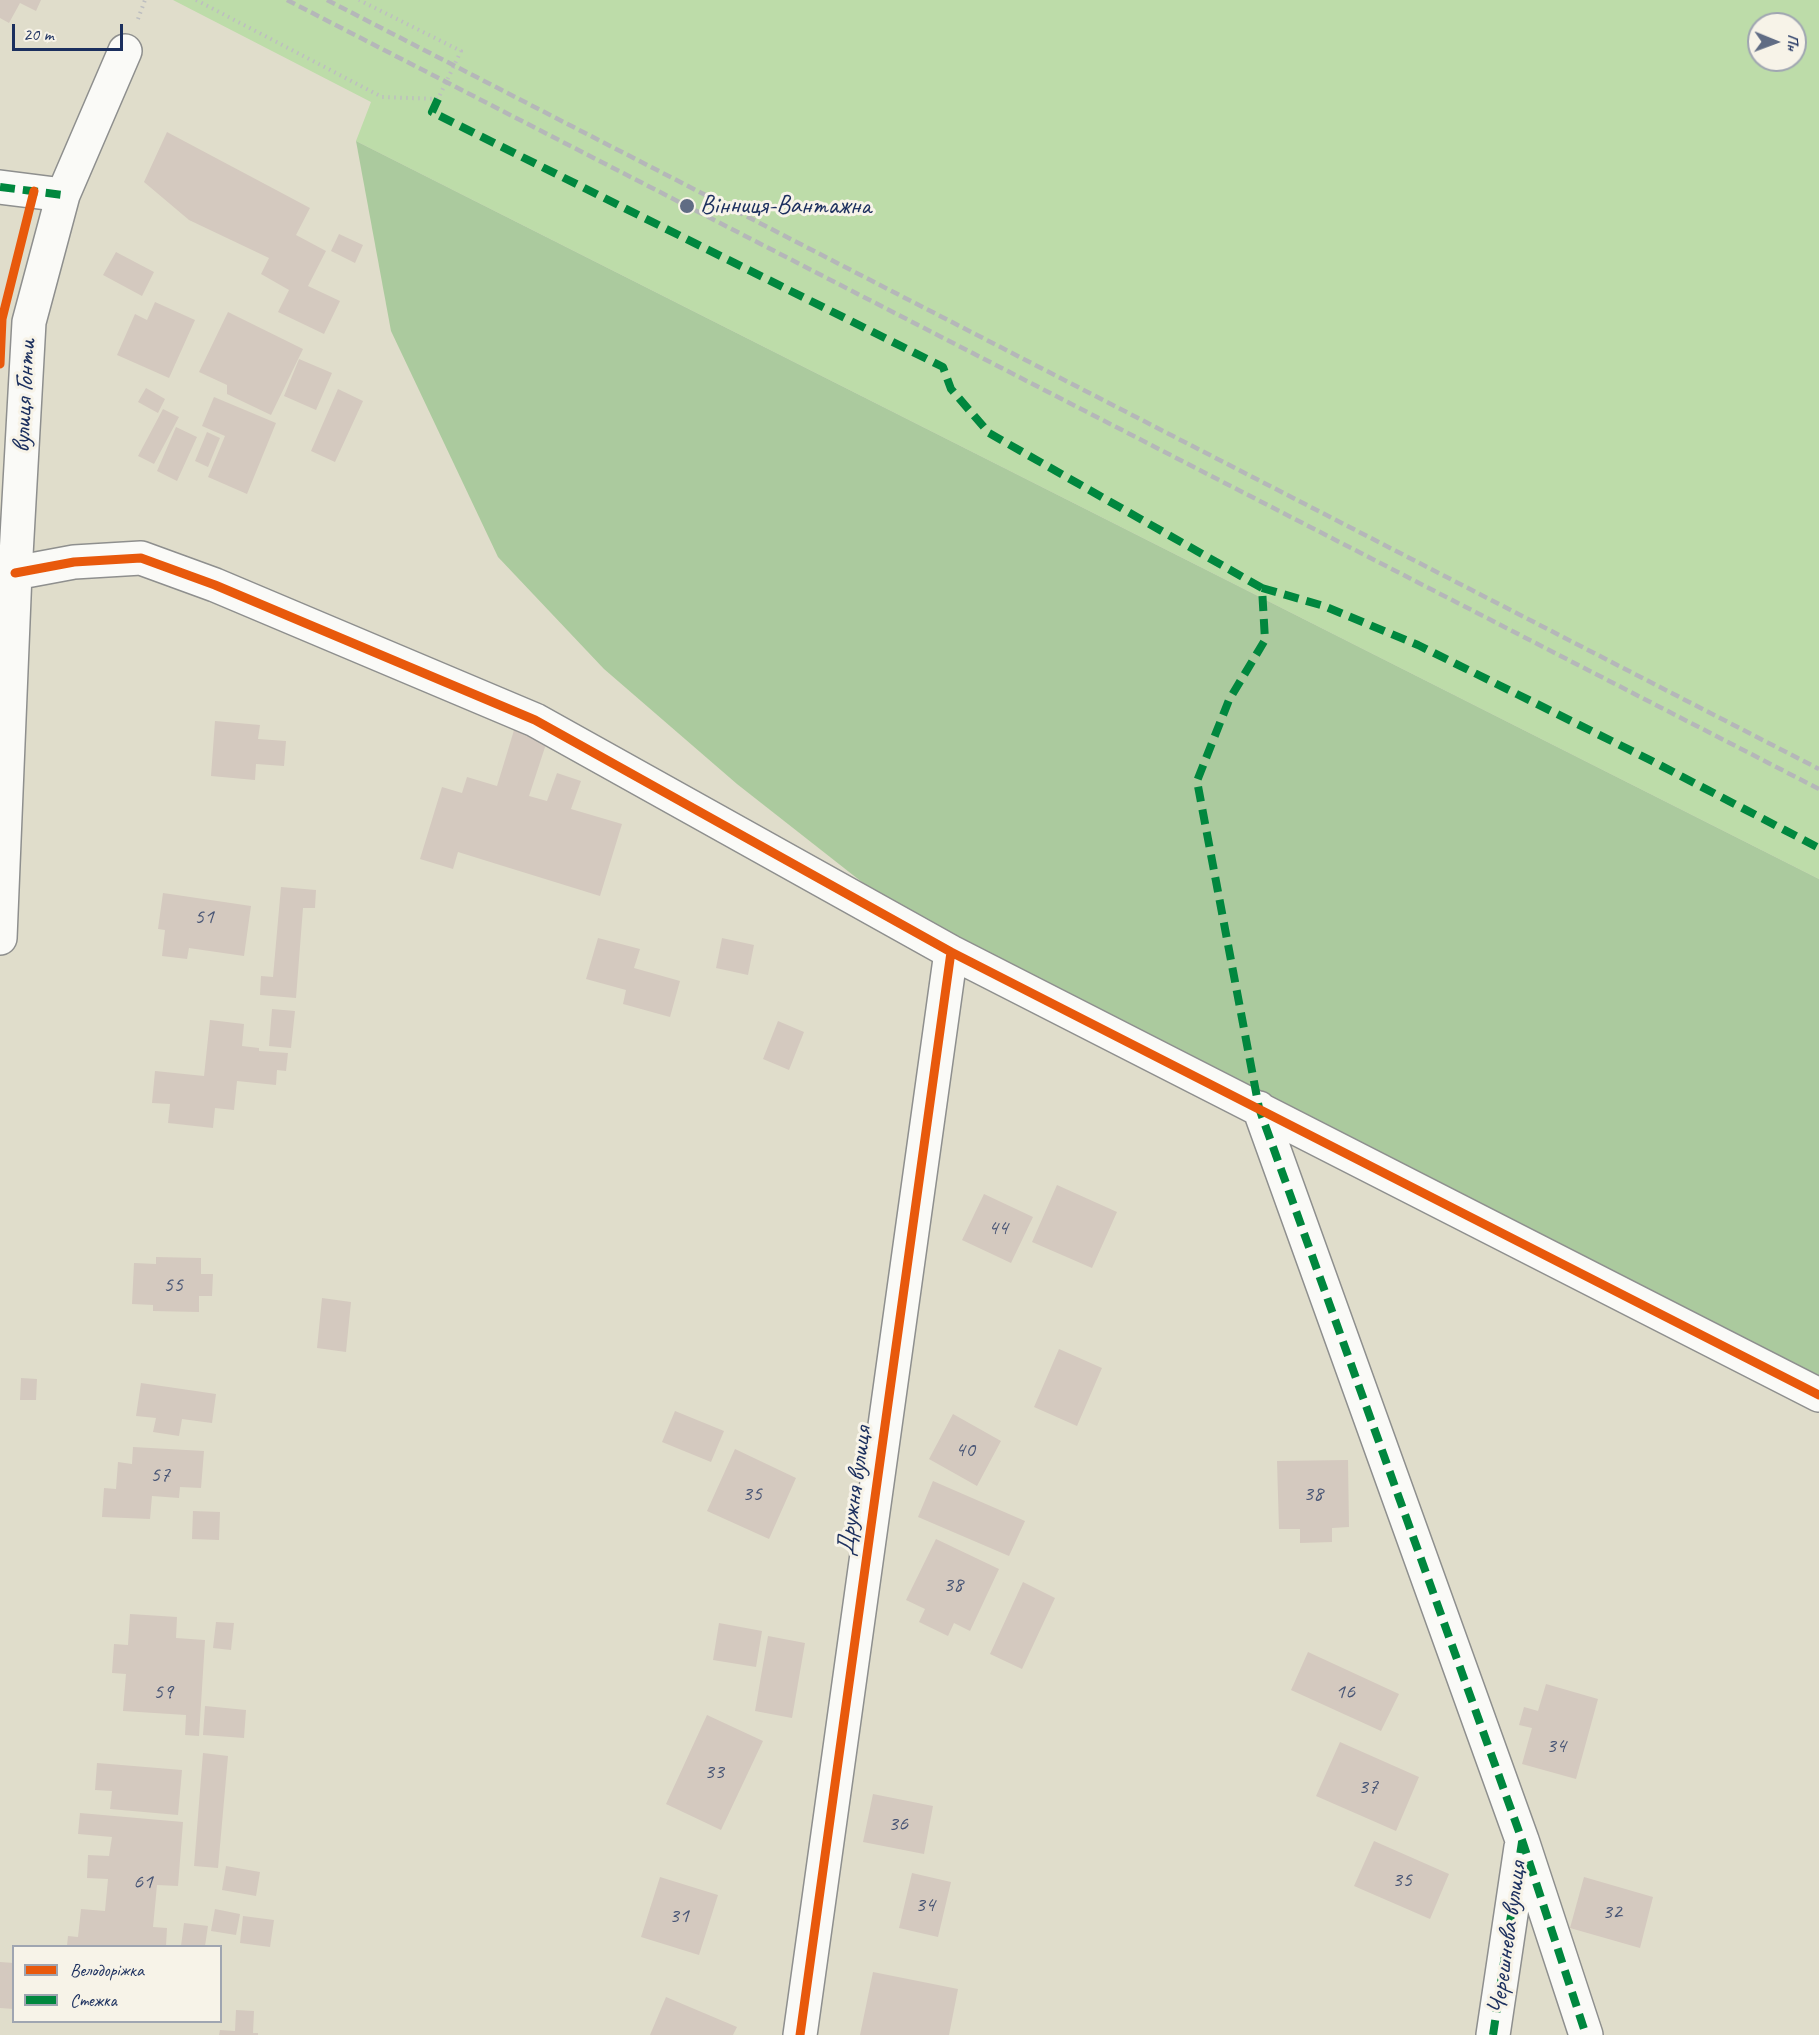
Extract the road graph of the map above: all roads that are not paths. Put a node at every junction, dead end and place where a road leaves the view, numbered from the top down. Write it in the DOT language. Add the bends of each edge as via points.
graph roads {
  1 [pos="125,51"];
  2 [pos="0,187"];
  3 [pos="63,195"];
  4 [pos="15,573"];
  5 [pos="0,938"];
  6 [pos="951,952"];
  7 [pos="1259,1108"];
  8 [pos="1819,1395"];
  9 [pos="1522,1840"];
  10 [pos="800,2035"];
  11 [pos="1494,2035"];
  12 [pos="1586,2035"];
  1 -- 3 [label="street, вулиця Гонти"];
  2 -- 3 [label="street"];
  3 -- 4 [label="street, вулиця Гонти" via="29,321"];
  4 -- 5 [label="street, вулиця Гонти"];
  4 -- 6 [label="street" via="74,561 141,558 215,585 535,720"];
  6 -- 7 [label="street"];
  6 -- 10 [label="street, Дружня вулиця"];
  7 -- 8 [label="street"];
  7 -- 9 [label="street"];
  9 -- 11 [label="street, Черешнева вулиця"];
  9 -- 12 [label="street"];
}
